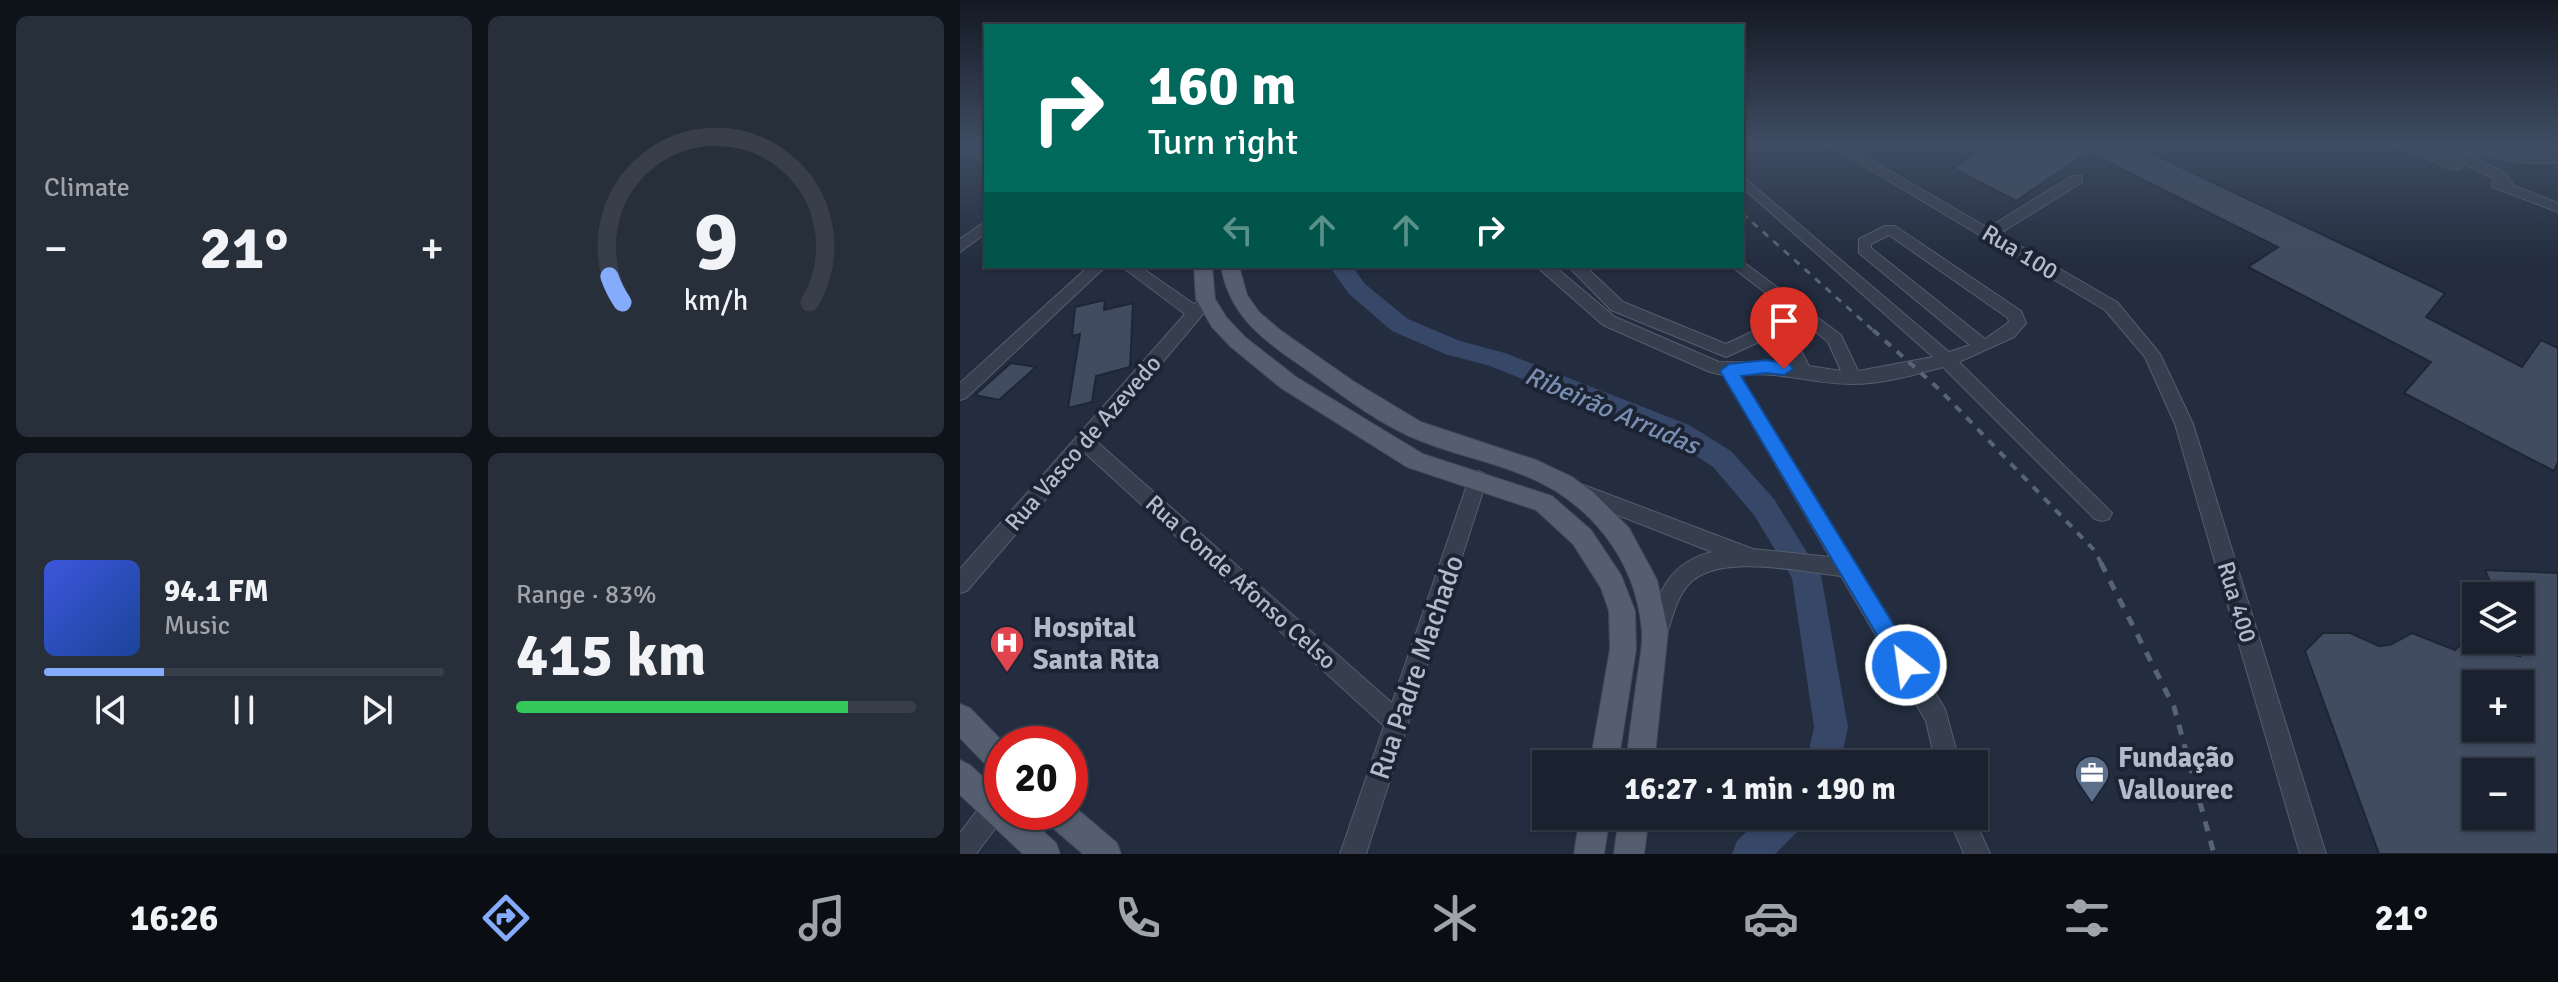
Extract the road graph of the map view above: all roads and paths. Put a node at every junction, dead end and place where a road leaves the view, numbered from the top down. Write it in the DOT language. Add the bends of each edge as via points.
graph roads {
  1 [pos="1745,183"];
  2 [pos="1903,183"];
  3 [pos="2071,183"];
  4 [pos="2496,183"];
  5 [pos="2505,183"];
  6 [pos="2509,188"];
  7 [pos="2558,208"];
  8 [pos="984,228"];
  9 [pos="1990,233"];
  10 [pos="960,247"];
  11 [pos="1096,268"];
  12 [pos="1132,268"];
  13 [pos="1203,268"];
  14 [pos="1230,268"];
  15 [pos="1546,268"];
  16 [pos="1578,268"];
  17 [pos="1744,268"];
  18 [pos="1200,307"];
  19 [pos="1804,314"];
  20 [pos="1773,330"];
  21 [pos="1825,330"];
  22 [pos="1983,346"];
  23 [pos="1791,347"];
  24 [pos="2152,354"];
  25 [pos="1947,360"];
  26 [pos="1729,371"];
  27 [pos="1803,371"];
  28 [pos="1853,378"];
  29 [pos="960,393"];
  30 [pos="1085,442"];
  31 [pos="1478,479"];
  32 [pos="1580,491"];
  33 [pos="2102,513"];
  34 [pos="1763,559"];
  35 [pos="1841,567"];
  36 [pos="960,584"];
  37 [pos="1656,634"];
  38 [pos="960,718"];
  39 [pos="1396,722"];
  40 [pos="984,743"];
  41 [pos="1606,750"];
  42 [pos="1642,750"];
  43 [pos="1945,750"];
  44 [pos="960,775"];
  45 [pos="984,799"];
  46 [pos="984,822"];
  47 [pos="1018,830"];
  48 [pos="1079,830"];
  49 [pos="1593,830"];
  50 [pos="1632,830"];
  51 [pos="1966,830"];
  52 [pos="960,854"];
  53 [pos="1045,854"];
  54 [pos="1106,854"];
  55 [pos="1353,854"];
  56 [pos="1589,854"];
  57 [pos="1629,854"];
  58 [pos="1977,854"];
  59 [pos="2313,854"];
  1 -- 25 [label="street"];
  2 -- 9 [label="street, Rua 100"];
  3 -- 9 [label="street"];
  4 -- 6 [label="street"];
  5 -- 6 [label="street"];
  6 -- 7 [label="street"];
  8 -- 10 [label="street"];
  9 -- 24 [label="street, Rua 100" via="2111,306"];
  11 -- 29 [label="street"];
  12 -- 18 [label="street"];
  13 -- 18 [label="main road"];
  14 -- 32 [label="main road" via="1233,289 1271,335 1382,411 1430,436 1541,471"];
  15 -- 26 [label="street" via="1609,321"];
  16 -- 20 [label="street" via="1617,306 1722,351"];
  17 -- 19 [label="street"];
  18 -- 30 [label="street, Rua Vasco de Azevedo"];
  18 -- 31 [label="main road" via="1244,350 1390,448"];
  19 -- 20 [label="street"];
  19 -- 21 [label="street"];
  20 -- 23 [label="street"];
  21 -- 23 [label="street"];
  21 -- 28 [label="street" via="1841,348"];
  22 -- 22 [label="street" via="1864,250 1864,242 1887,229 1895,231 2015,315 2015,330"];
  22 -- 25 [label="street"];
  23 -- 27 [label="street"];
  24 -- 59 [label="street, Rua 400" via="2184,424"];
  25 -- 28 [label="street"];
  25 -- 33 [label="street"];
  26 -- 27 [label="street" via="1766,366"];
  26 -- 35 [label="street"];
  27 -- 28 [label="street"];
  30 -- 36 [label="street, Rua Vasco de Azevedo"];
  30 -- 39 [label="street, Rua Conde Afonso Celso"];
  31 -- 39 [label="street, Rua Padre Machado"];
  31 -- 41 [label="main road" via="1544,503 1557,513 1582,537 1612,583 1622,611 1623,649"];
  32 -- 34 [label="street"];
  32 -- 37 [label="main road" via="1631,550 1651,600"];
  34 -- 35 [label="street"];
  34 -- 37 [label="street" via="1711,559 1690,568 1672,587"];
  35 -- 43 [label="street" via="1937,717"];
  37 -- 42 [label="main road"];
  38 -- 40 [label="main road"];
  39 -- 55 [label="street, Rua Padre Machado"];
  44 -- 45 [label="main road"];
  46 -- 52 [label="street"];
  47 -- 53 [label="main road"];
  48 -- 54 [label="main road"];
  49 -- 56 [label="main road"];
  50 -- 57 [label="main road"];
  51 -- 58 [label="street"];
}
